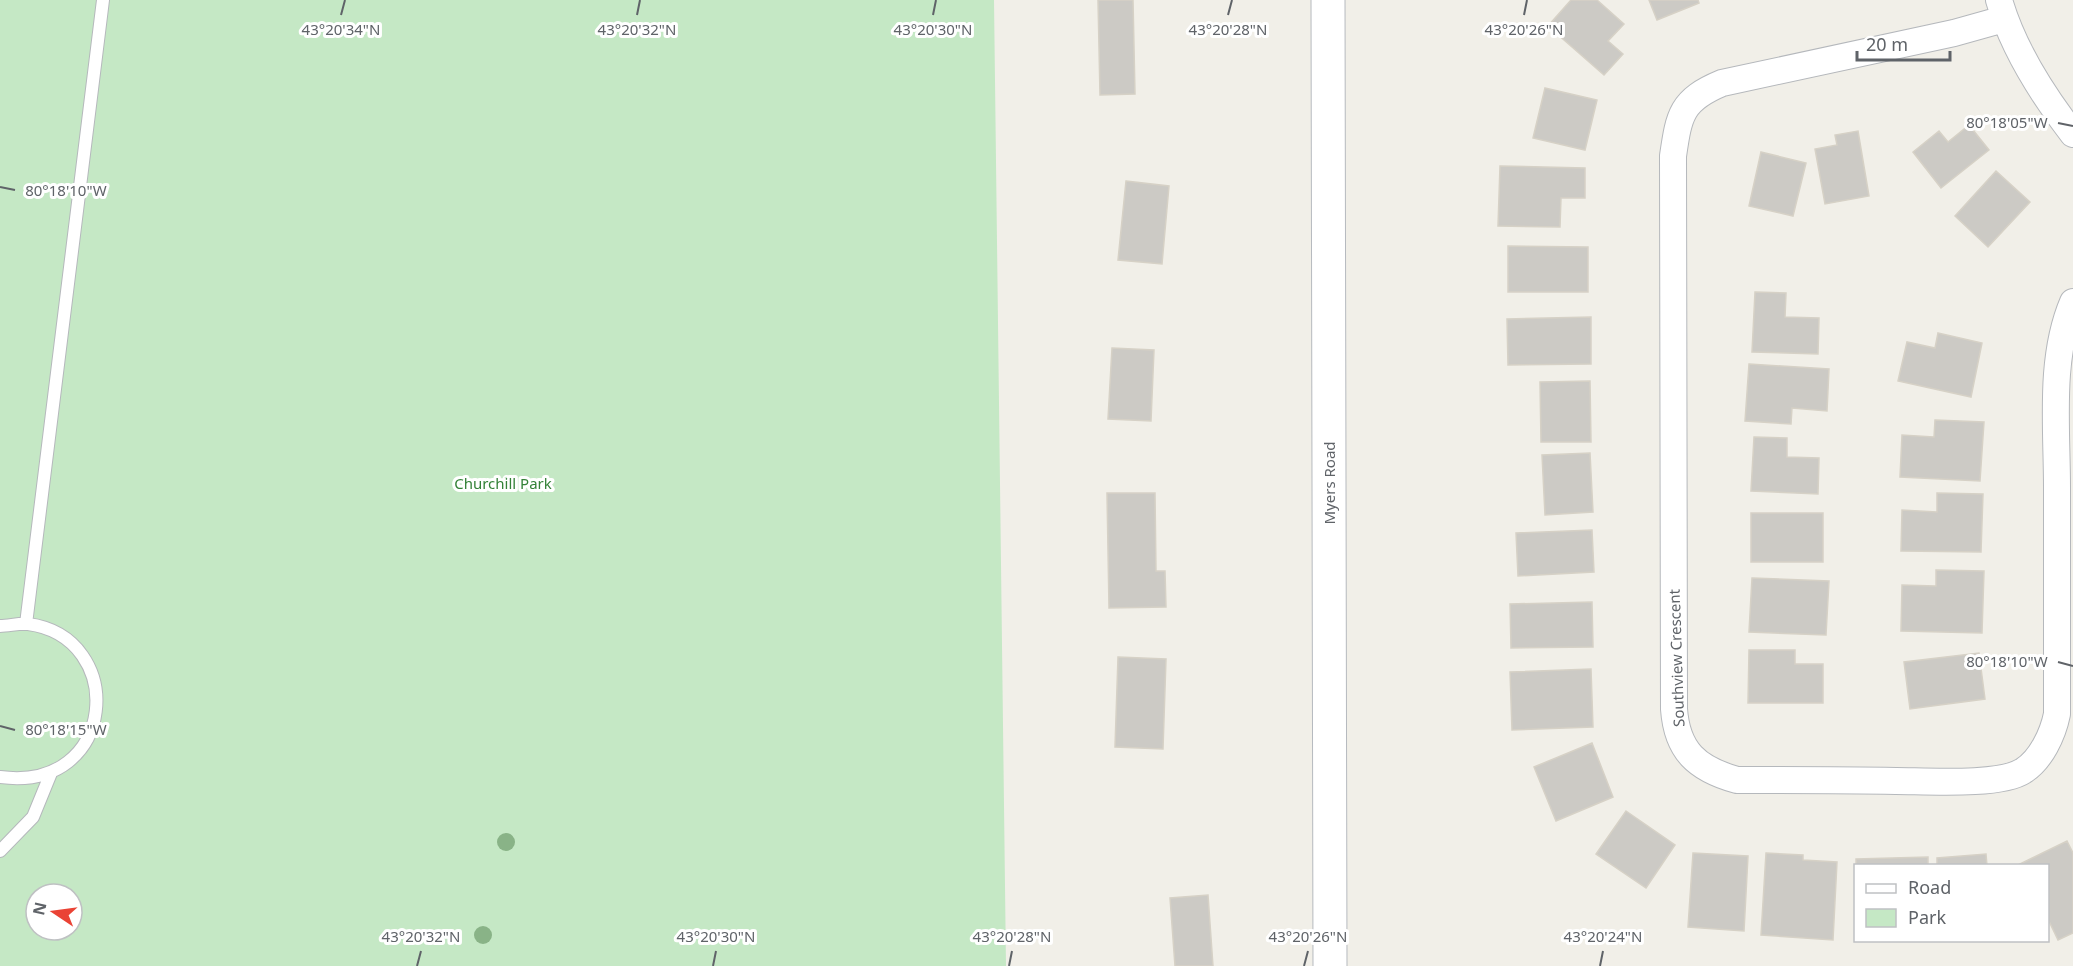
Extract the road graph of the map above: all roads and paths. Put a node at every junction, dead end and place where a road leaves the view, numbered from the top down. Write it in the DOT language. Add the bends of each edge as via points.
graph roads {
  1 [pos="103,0"];
  2 [pos="1328,0"];
  3 [pos="2002,10"];
  4 [pos="2073,134"];
  5 [pos="2073,302"];
  6 [pos="26,624"];
  7 [pos="0,626"];
  8 [pos="51,773"];
  9 [pos="0,777"];
  10 [pos="0,851"];
  11 [pos="1330,966"];
  1 -- 6 [label="lane"];
  2 -- 11 [label="main road, Myers Road"];
  3 -- 4 [label="street" via="2038,85"];
  3 -- 5 [label="street, Southview Crescent" via="1954,33 1722,83 1691,100 1681,116 1673,156 1674,709 1676,729 1697,762 1715,774 1737,780 1980,781 2022,772 2032,762 2055,729 2057,714 2056,400 2061,346"];
  6 -- 7 [label="lane"];
  6 -- 8 [label="lane" via="49,629 72,643 89,666 97,692 95,722 83,746"];
  8 -- 9 [label="lane" via="20,779"];
  8 -- 10 [label="lane" via="33,817"];
}
